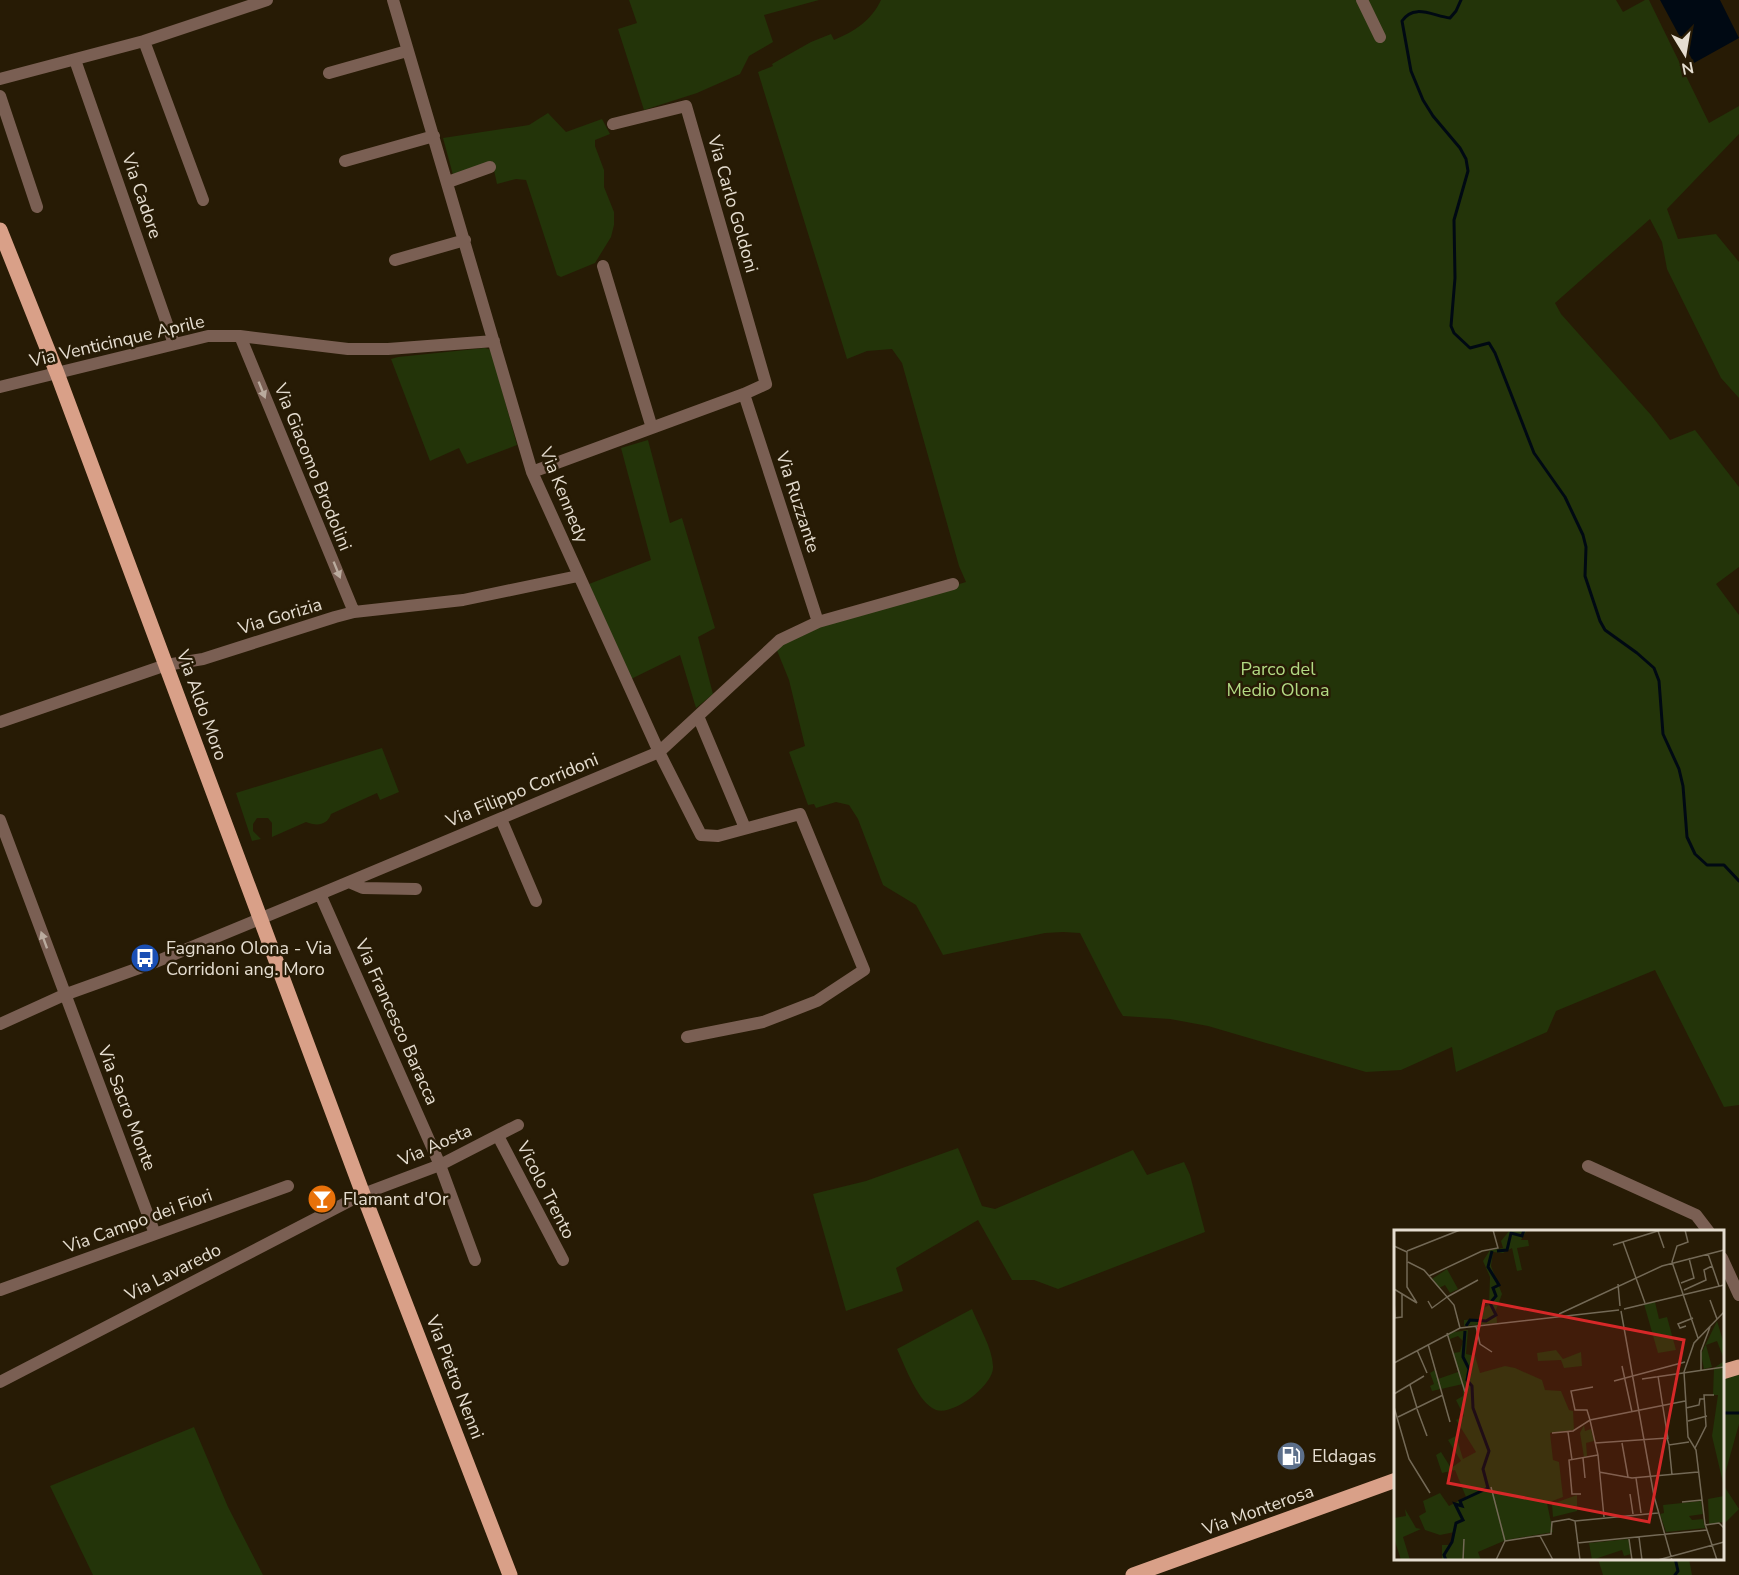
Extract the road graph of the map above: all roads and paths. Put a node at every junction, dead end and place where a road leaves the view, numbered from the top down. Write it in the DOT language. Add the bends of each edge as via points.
graph roads {
  1 [pos="267,0"];
  2 [pos="393,0"];
  3 [pos="1362,0"];
  4 [pos="1380,37"];
  5 [pos="144,40"];
  6 [pos="407,51"];
  7 [pos="75,60"];
  8 [pos="329,73"];
  9 [pos="0,79"];
  10 [pos="0,96"];
  11 [pos="613,124"];
  12 [pos="434,136"];
  13 [pos="345,160"];
  14 [pos="490,167"];
  15 [pos="448,182"];
  16 [pos="203,200"];
  17 [pos="38,207"];
  18 [pos="0,230"];
  19 [pos="465,240"];
  20 [pos="395,260"];
  21 [pos="603,266"];
  22 [pos="240,336"];
  23 [pos="494,340"];
  24 [pos="174,344"];
  25 [pos="57,373"];
  26 [pos="0,387"];
  27 [pos="744,394"];
  28 [pos="652,428"];
  29 [pos="532,472"];
  30 [pos="578,576"];
  31 [pos="953,584"];
  32 [pos="354,612"];
  33 [pos="818,622"];
  34 [pos="166,665"];
  35 [pos="698,716"];
  36 [pos="0,722"];
  37 [pos="659,752"];
  38 [pos="501,819"];
  39 [pos="0,820"];
  40 [pos="745,828"];
  41 [pos="349,882"];
  42 [pos="416,889"];
  43 [pos="320,894"];
  44 [pos="536,900"];
  45 [pos="260,918"];
  46 [pos="64,995"];
  47 [pos="0,1024"];
  48 [pos="687,1038"];
  49 [pos="518,1125"];
  50 [pos="498,1136"];
  51 [pos="440,1165"];
  52 [pos="1588,1166"];
  53 [pos="288,1186"];
  54 [pos="363,1194"];
  55 [pos="1707,1230"];
  56 [pos="155,1234"];
  57 [pos="475,1260"];
  58 [pos="562,1260"];
  59 [pos="1724,1262"];
  60 [pos="0,1290"];
  61 [pos="1739,1296"];
  62 [pos="1739,1367"];
  63 [pos="1724,1371"];
  64 [pos="0,1382"];
  65 [pos="1394,1480"];
  66 [pos="510,1575"];
  67 [pos="1133,1575"];
  1 -- 5 [label="street"];
  2 -- 6 [label="street, Via Kennedy"];
  3 -- 4 [label="street"];
  5 -- 7 [label="street"];
  5 -- 16 [label="street"];
  6 -- 8 [label="street"];
  6 -- 12 [label="street, Via Kennedy"];
  7 -- 9 [label="street"];
  7 -- 24 [label="street, Via Cadore"];
  10 -- 17 [label="street"];
  11 -- 27 [label="street, Via Carlo Goldoni" via="686,106 766,384"];
  12 -- 13 [label="street"];
  12 -- 15 [label="street, Via Kennedy"];
  14 -- 15 [label="street"];
  15 -- 19 [label="street, Via Kennedy"];
  18 -- 25 [label="main road, Via Aldo Moro"];
  19 -- 20 [label="street"];
  19 -- 23 [label="street, Via Kennedy"];
  21 -- 28 [label="street"];
  22 -- 23 [label="street, Via Venticinque Aprile" via="348,349"];
  22 -- 24 [label="street, Via Venticinque Aprile" via="208,336"];
  22 -- 32 [label="street, Via Giacomo Brodolini, one-way"];
  23 -- 29 [label="street, Via Kennedy"];
  24 -- 25 [label="street, Via Venticinque Aprile"];
  25 -- 26 [label="street, Via Venticinque Aprile"];
  25 -- 34 [label="main road, Via Aldo Moro"];
  27 -- 28 [label="street"];
  27 -- 33 [label="street, Via Ruzzante"];
  28 -- 29 [label="street"];
  29 -- 30 [label="street, Via Kennedy"];
  30 -- 32 [label="street, Via Gorizia" via="463,600"];
  30 -- 37 [label="street, Via Kennedy"];
  31 -- 33 [label="street, Via Filippo Corridoni"];
  32 -- 34 [label="street, Via Gorizia" via="203,659"];
  33 -- 35 [label="street, Via Filippo Corridoni" via="780,640"];
  34 -- 36 [label="street, Via Gorizia"];
  34 -- 45 [label="main road, Via Aldo Moro"];
  35 -- 37 [label="street, Via Filippo Corridoni"];
  35 -- 40 [label="street"];
  37 -- 38 [label="street, Via Filippo Corridoni"];
  37 -- 40 [label="street, Via Kennedy" via="701,835 718,836"];
  38 -- 41 [label="street, Via Filippo Corridoni"];
  38 -- 44 [label="street"];
  46 -- 39 [label="street, Via Sacro Monte, one-way"];
  40 -- 48 [label="street" via="800,814 864,970 817,1001 763,1022"];
  41 -- 42 [label="street" via="363,888"];
  41 -- 43 [label="street, Via Filippo Corridoni"];
  43 -- 45 [label="street, Via Filippo Corridoni"];
  43 -- 51 [label="street, Via Francesco Baracca"];
  45 -- 46 [label="street, Via Filippo Corridoni"];
  45 -- 54 [label="main road, Via Aldo Moro"];
  46 -- 47 [label="street, Via Filippo Corridoni"];
  46 -- 56 [label="street, Via Sacro Monte"];
  49 -- 50 [label="street, Via Aosta"];
  50 -- 51 [label="street, Via Aosta"];
  50 -- 58 [label="street, Vicolo Trento"];
  51 -- 54 [label="street, Via Aosta"];
  51 -- 57 [label="street, Via Francesco Baracca"];
  52 -- 55 [label="street" via="1696,1215"];
  53 -- 56 [label="street, Via Campo dei Fiori"];
  54 -- 64 [label="street, Via Lavaredo"];
  54 -- 66 [label="main road, Via Pietro Nenni"];
  56 -- 60 [label="street, Via Campo dei Fiori"];
  59 -- 61 [label="street"];
  62 -- 63 [label="main road"];
  65 -- 67 [label="main road, Via Monterosa"];
}
